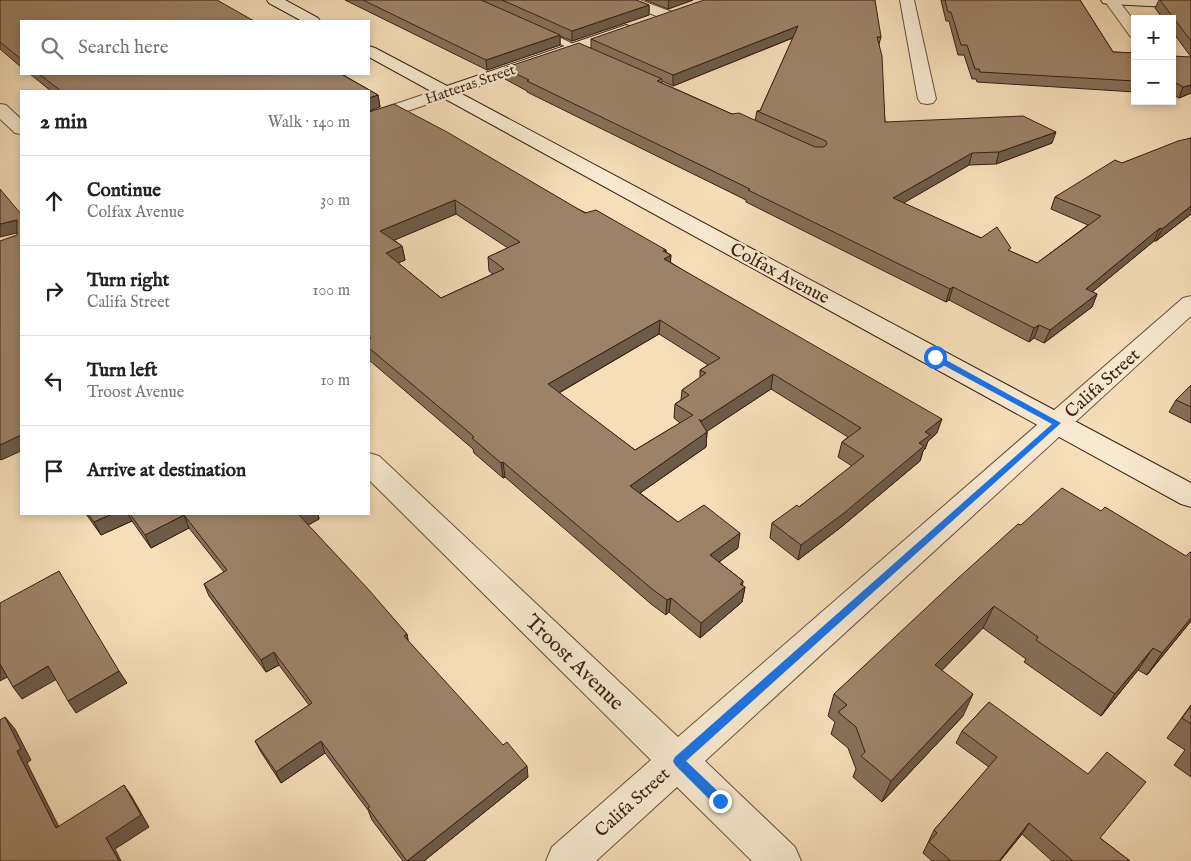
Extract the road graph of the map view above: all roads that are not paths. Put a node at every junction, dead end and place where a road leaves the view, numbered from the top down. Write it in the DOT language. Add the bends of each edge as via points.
graph roads {
  1 [pos="274,0"];
  2 [pos="627,0"];
  3 [pos="907,0"];
  4 [pos="1109,0"];
  5 [pos="1191,4"];
  6 [pos="312,20"];
  7 [pos="531,28"];
  8 [pos="1131,29"];
  9 [pos="576,47"];
  10 [pos="370,52"];
  11 [pos="594,55"];
  12 [pos="446,92"];
  13 [pos="927,99"];
  14 [pos="0,109"];
  15 [pos="370,119"];
  16 [pos="20,129"];
  17 [pos="1191,303"];
  18 [pos="1057,423"];
  19 [pos="370,464"];
  20 [pos="1191,496"];
  21 [pos="678,761"];
  22 [pos="566,861"];
  23 [pos="781,861"];
  1 -- 6 [label="street"];
  2 -- 9 [label="street, Hatteras Street" via="672,14"];
  3 -- 13 [label="street"];
  4 -- 5 [label="street"];
  4 -- 8 [label="street"];
  7 -- 9 [label="lane"];
  9 -- 11 [label="lane"];
  9 -- 12 [label="street, Hatteras Street"];
  10 -- 12 [label="street, Colfax Avenue"];
  12 -- 15 [label="street, Hatteras Street"];
  12 -- 18 [label="street, Colfax Avenue"];
  14 -- 16 [label="street"];
  17 -- 18 [label="street, Califa Street"];
  18 -- 20 [label="street, Colfax Avenue"];
  18 -- 21 [label="street, Califa Street"];
  19 -- 21 [label="street, Troost Avenue"];
  21 -- 22 [label="street, Califa Street"];
  21 -- 23 [label="street, Troost Avenue"];
}
